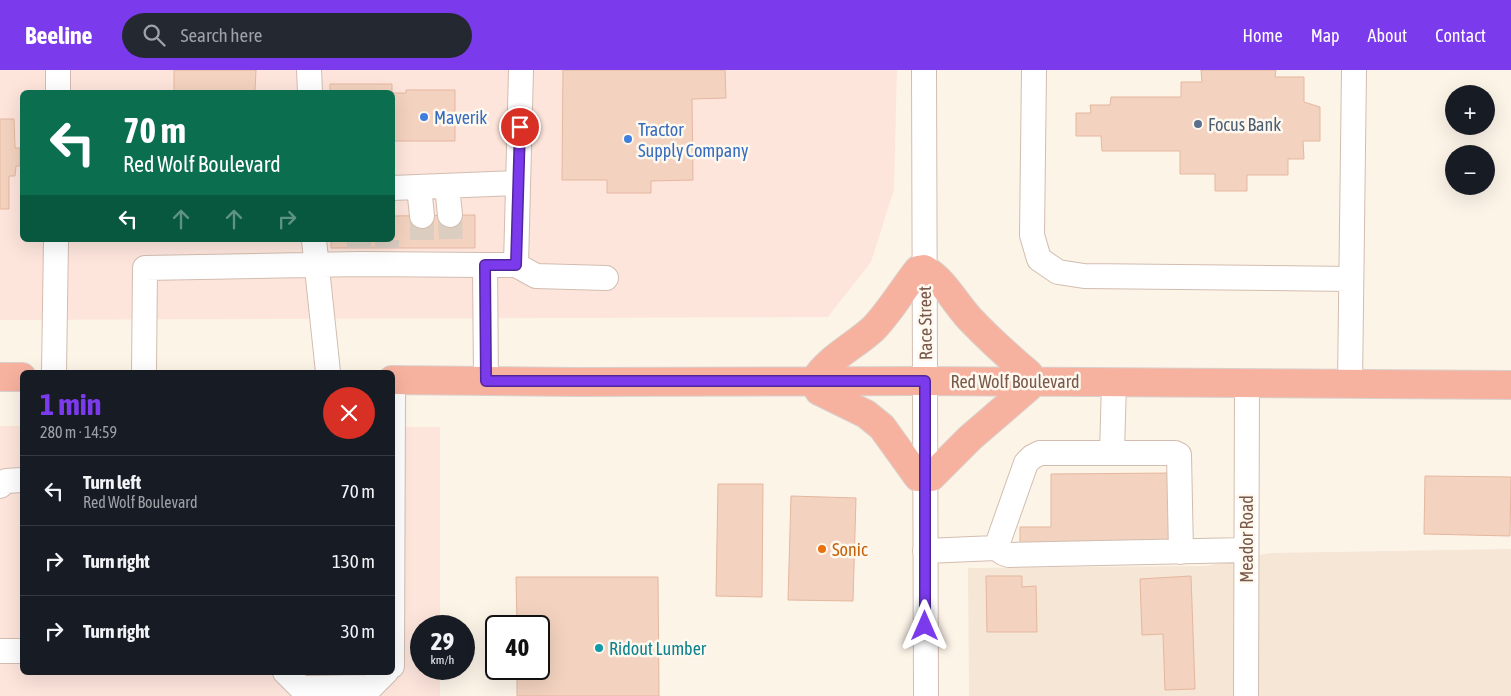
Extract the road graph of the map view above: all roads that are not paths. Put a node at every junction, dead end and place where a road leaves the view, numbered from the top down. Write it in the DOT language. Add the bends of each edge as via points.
graph roads {
  1 [pos="58,70"];
  2 [pos="309,70"];
  3 [pos="521,70"];
  4 [pos="924,70"];
  5 [pos="1034,70"];
  6 [pos="1354,70"];
  7 [pos="58,90"];
  8 [pos="310,90"];
  9 [pos="518,183"];
  10 [pos="447,186"];
  11 [pos="419,187"];
  12 [pos="395,188"];
  13 [pos="450,215"];
  14 [pos="422,216"];
  15 [pos="56,242"];
  16 [pos="314,242"];
  17 [pos="316,265"];
  18 [pos="485,265"];
  19 [pos="516,265"];
  20 [pos="924,268"];
  21 [pos="606,278"];
  22 [pos="1351,279"];
  23 [pos="54,370"];
  24 [pos="144,370"];
  25 [pos="328,370"];
  26 [pos="0,377"];
  27 [pos="20,377"];
  28 [pos="395,380"];
  29 [pos="486,381"];
  30 [pos="814,381"];
  31 [pos="925,381"];
  32 [pos="1031,382"];
  33 [pos="1114,382"];
  34 [pos="1246,383"];
  35 [pos="1350,384"];
  36 [pos="1511,385"];
  37 [pos="1112,453"];
  38 [pos="925,478"];
  39 [pos="20,480"];
  40 [pos="0,486"];
  41 [pos="996,548"];
  42 [pos="1246,550"];
  43 [pos="925,551"];
  44 [pos="1181,552"];
  45 [pos="0,651"];
  46 [pos="20,651"];
  47 [pos="288,675"];
  48 [pos="383,675"];
  49 [pos="926,696"];
  50 [pos="1246,696"];
  1 -- 7 [label="street"];
  2 -- 8 [label="street"];
  3 -- 9 [label="street"];
  4 -- 20 [label="street, Race Street"];
  5 -- 22 [label="street" via="1032,235 1039,259 1058,272 1084,276"];
  6 -- 22 [label="street"];
  9 -- 10 [label="street"];
  9 -- 19 [label="street"];
  10 -- 11 [label="street"];
  10 -- 13 [label="street"];
  11 -- 12 [label="street"];
  11 -- 14 [label="street"];
  15 -- 23 [label="street"];
  16 -- 17 [label="street"];
  17 -- 18 [label="street" via="359,256 451,256"];
  17 -- 24 [label="street" via="145,268"];
  17 -- 25 [label="street"];
  18 -- 19 [label="street"];
  18 -- 29 [label="street"];
  19 -- 21 [label="street" via="536,276"];
  20 -- 30 [label="highway" via="918,270 904,287 878,324 820,370"];
  20 -- 31 [label="street, Race Street"];
  20 -- 32 [label="highway" via="933,274 991,341 1030,374"];
  22 -- 35 [label="street"];
  26 -- 27 [label="highway"];
  28 -- 29 [label="highway, Red Wolf Boulevard"];
  29 -- 30 [label="highway, Red Wolf Boulevard"];
  30 -- 31 [label="highway, Red Wolf Boulevard"];
  30 -- 38 [label="highway" via="819,391 866,414 882,427 918,477"];
  31 -- 32 [label="highway, Red Wolf Boulevard"];
  31 -- 38 [label="street, Race Street"];
  32 -- 33 [label="highway, Red Wolf Boulevard"];
  32 -- 38 [label="highway" via="931,477"];
  33 -- 34 [label="highway, Red Wolf Boulevard"];
  33 -- 37 [label="street"];
  34 -- 35 [label="highway, Red Wolf Boulevard"];
  34 -- 42 [label="street, Meador Road"];
  35 -- 36 [label="highway, Red Wolf Boulevard"];
  37 -- 41 [label="street" via="1040,453 1032,457 1026,463"];
  37 -- 44 [label="street" via="1179,455"];
  38 -- 43 [label="street, Race Street"];
  39 -- 40 [label="street" via="6,480"];
  41 -- 43 [label="street"];
  41 -- 44 [label="street" via="1009,554"];
  42 -- 44 [label="street"];
  42 -- 50 [label="street, Meador Road"];
  43 -- 49 [label="street, Race Street"];
  45 -- 46 [label="street"];
  47 -- 48 [label="street" via="301,688 371,687"];
}
